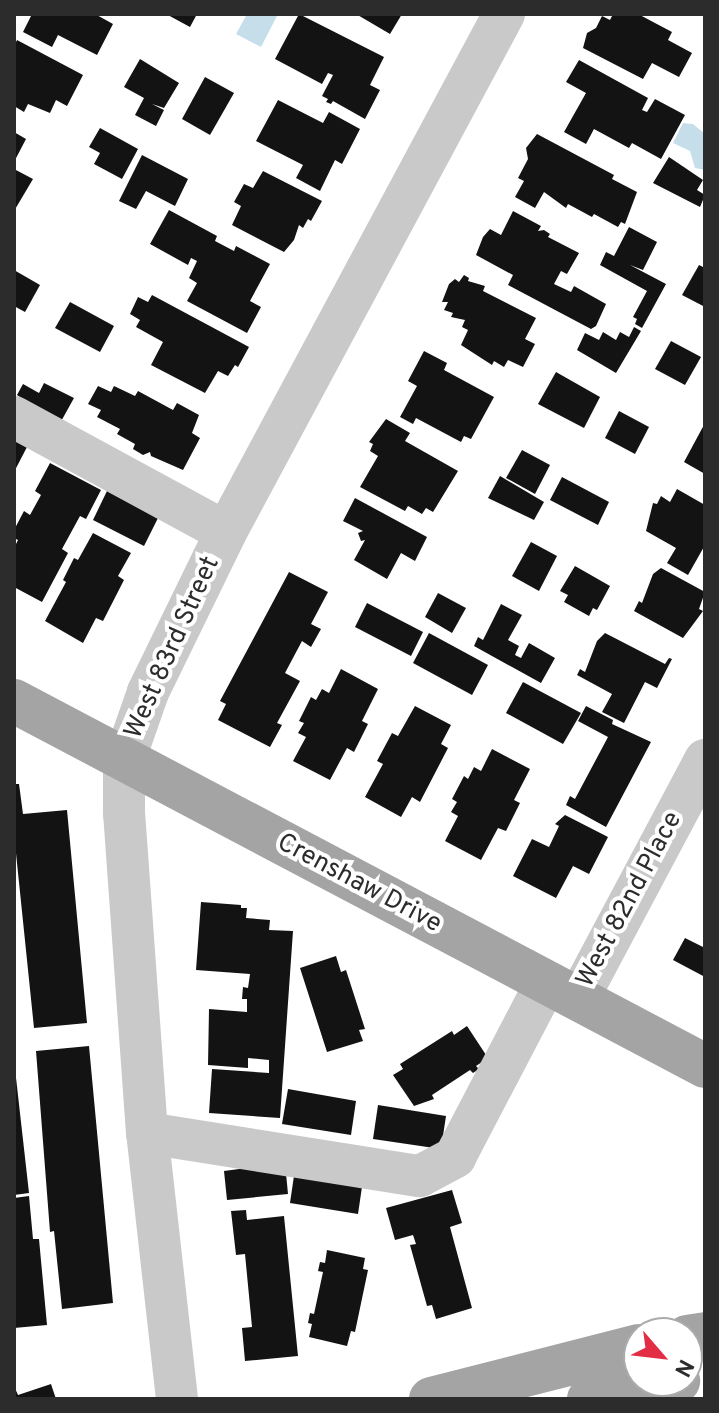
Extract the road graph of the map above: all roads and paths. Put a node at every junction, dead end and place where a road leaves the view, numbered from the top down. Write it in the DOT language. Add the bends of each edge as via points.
graph roads {
  1 [pos="504,14"];
  2 [pos="14,417"];
  3 [pos="226,532"];
  4 [pos="14,701"];
  5 [pos="705,760"];
  6 [pos="124,761"];
  7 [pos="562,991"];
  8 [pos="705,1066"];
  9 [pos="147,1133"];
  10 [pos="623,1350"];
  11 [pos="623,1392"];
  12 [pos="177,1399"];
  13 [pos="431,1399"];
  14 [pos="589,1399"];
  1 -- 3 [label="street, West 83rd Street"];
  2 -- 3 [label="street"];
  3 -- 6 [label="street, West 83rd Street" via="148,692"];
  4 -- 6 [label="main road, Crenshaw Drive"];
  5 -- 7 [label="street, West 82nd Place"];
  6 -- 7 [label="main road, Crenshaw Drive"];
  6 -- 9 [label="street, West 83rd Street"];
  7 -- 8 [label="main road, Crenshaw Drive"];
  7 -- 9 [label="street, West 82nd Place" via="455,1157 420,1176"];
  9 -- 12 [label="street, West 83rd Street"];
  10 -- 13 [label="main road"];
  11 -- 14 [label="main road"];
}
